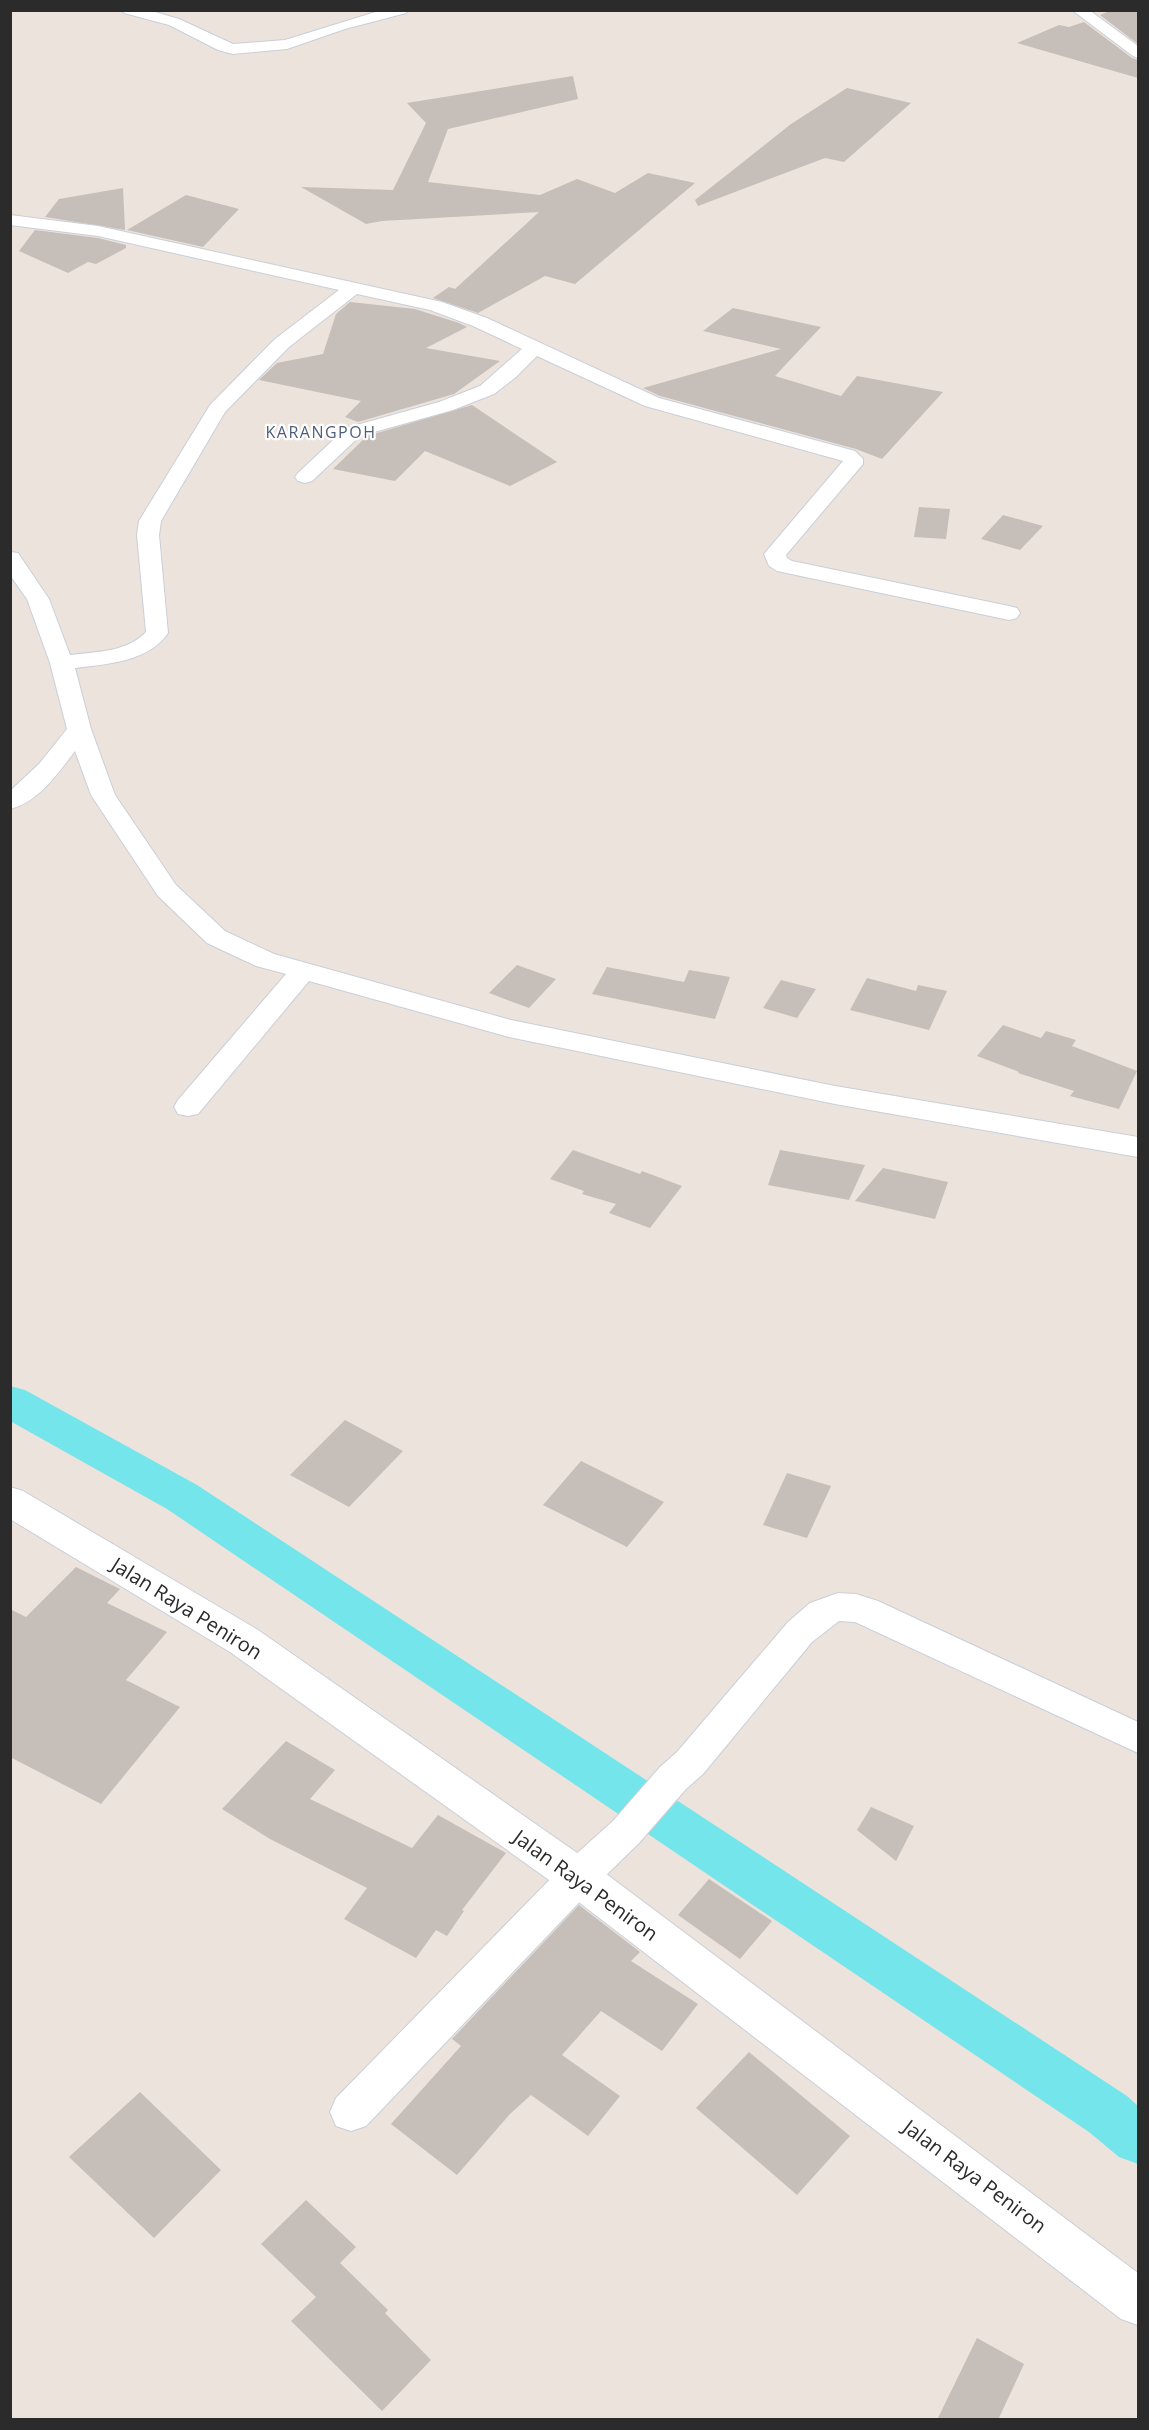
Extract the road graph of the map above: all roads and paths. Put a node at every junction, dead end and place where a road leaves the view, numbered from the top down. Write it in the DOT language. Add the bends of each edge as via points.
graph roads {
  1 [pos="129,10"];
  2 [pos="401,10"];
  3 [pos="1079,10"];
  4 [pos="1138,53"];
  5 [pos="10,220"];
  6 [pos="355,287"];
  7 [pos="534,348"];
  8 [pos="305,477"];
  9 [pos="10,558"];
  10 [pos="1009,613"];
  11 [pos="62,663"];
  12 [pos="79,729"];
  13 [pos="10,802"];
  14 [pos="303,971"];
  15 [pos="188,1107"];
  16 [pos="1138,1146"];
  17 [pos="10,1501"];
  18 [pos="1138,1738"];
  19 [pos="578,1877"];
  20 [pos="351,2112"];
  21 [pos="1138,2302"];
  1 -- 2 [label="street" via="174,22 233,49 287,44"];
  3 -- 4 [label="street"];
  5 -- 6 [label="street" via="98,231"];
  6 -- 7 [label="street" via="435,306"];
  6 -- 11 [label="street" via="282,344 217,409 150,521 157,633 154,638 135,651"];
  7 -- 8 [label="street" via="487,390 446,406 353,432"];
  7 -- 10 [label="street" via="652,402 853,459 853,464 775,554 785,566"];
  9 -- 11 [label="street" via="38,599"];
  11 -- 12 [label="street"];
  12 -- 13 [label="street" via="51,766 24,794"];
  12 -- 14 [label="street" via="103,795 167,890 216,937 265,960"];
  14 -- 15 [label="street"];
  14 -- 16 [label="street" via="509,1028 648,1058 835,1095"];
  17 -- 19 [label="main road, Jalan Raya Peniron" via="244,1641"];
  18 -- 19 [label="street" via="866,1611 844,1605 811,1621 690,1763"];
  19 -- 20 [label="street"];
  19 -- 21 [label="main road, Jalan Raya Peniron"];
}
